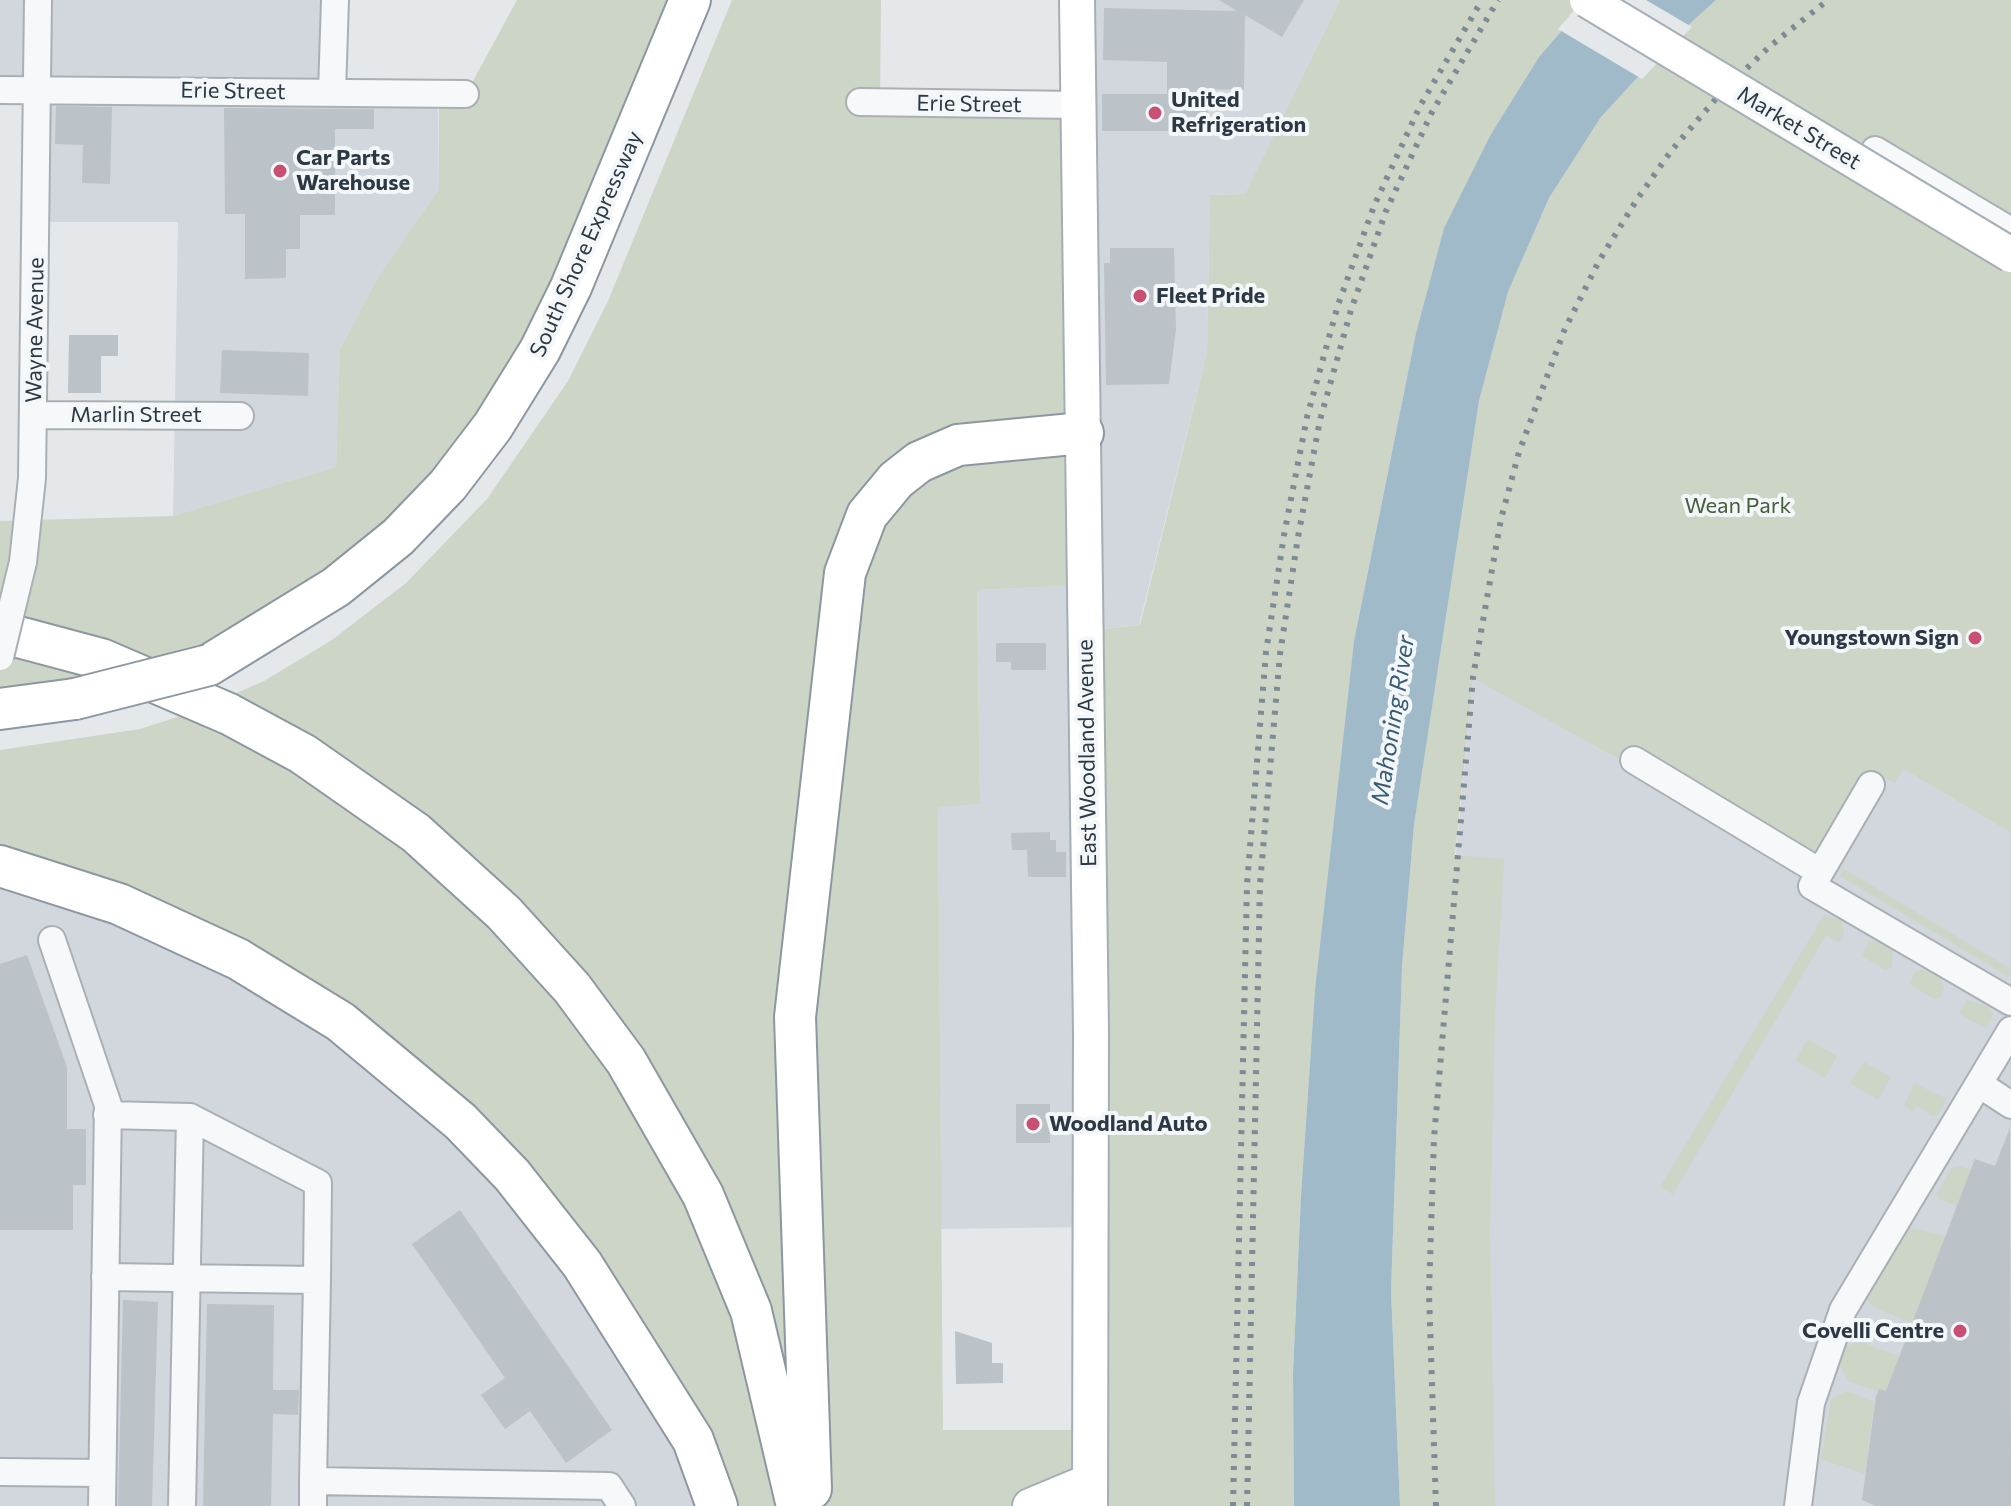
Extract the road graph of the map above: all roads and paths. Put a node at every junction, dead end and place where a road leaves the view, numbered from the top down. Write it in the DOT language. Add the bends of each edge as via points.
graph roads {
  1 [pos="38,0"];
  2 [pos="335,0"];
  3 [pos="690,0"];
  4 [pos="1077,0"];
  5 [pos="1587,0"];
  6 [pos="0,90"];
  7 [pos="39,90"];
  8 [pos="332,92"];
  9 [pos="465,94"];
  10 [pos="860,102"];
  11 [pos="1077,105"];
  12 [pos="1875,150"];
  13 [pos="2011,231"];
  14 [pos="2011,255"];
  15 [pos="33,415"];
  16 [pos="240,416"];
  17 [pos="1083,433"];
  18 [pos="0,632"];
  19 [pos="0,657"];
  20 [pos="0,709"];
  21 [pos="1634,760"];
  22 [pos="1871,785"];
  23 [pos="0,866"];
  24 [pos="1816,879"];
  25 [pos="52,940"];
  26 [pos="2011,1002"];
  27 [pos="2011,1030"];
  28 [pos="1979,1084"];
  29 [pos="2011,1105"];
  30 [pos="107,1115"];
  31 [pos="190,1117"];
  32 [pos="105,1277"];
  33 [pos="186,1278"];
  34 [pos="317,1280"];
  35 [pos="0,1472"];
  36 [pos="102,1473"];
  37 [pos="313,1493"];
  38 [pos="1087,1498"];
  39 [pos="102,1506"];
  40 [pos="182,1506"];
  41 [pos="622,1506"];
  42 [pos="717,1506"];
  43 [pos="797,1506"];
  44 [pos="811,1506"];
  45 [pos="1030,1506"];
  46 [pos="1798,1506"];
  1 -- 7 [label="street, Wayne Avenue"];
  2 -- 8 [label="street"];
  3 -- 20 [label="highway, South Shore Expressway, bridge" via="540,350 493,426 448,485 398,537 336,587 209,665 75,699"];
  4 -- 11 [label="main road, East Woodland Avenue"];
  5 -- 14 [label="main road, Market Street, bridge"];
  6 -- 7 [label="street, Erie Street"];
  7 -- 8 [label="street, Erie Street"];
  7 -- 15 [label="street, Wayne Avenue"];
  8 -- 9 [label="street, Erie Street"];
  10 -- 11 [label="street, Erie Street"];
  11 -- 17 [label="main road, East Woodland Avenue"];
  12 -- 13 [label="street"];
  15 -- 16 [label="street, Marlin Street"];
  15 -- 19 [label="street, Wayne Avenue, bridge" via="23,562"];
  17 -- 38 [label="main road, East Woodland Avenue" via="1091,1031"];
  17 -- 44 [label="highway" via="958,445 919,462 867,515 845,573 795,1017"];
  18 -- 43 [label="highway" via="101,659 291,747 416,833 504,913 572,988 626,1061 703,1195 751,1311"];
  21 -- 24 [label="street"];
  22 -- 24 [label="street"];
  23 -- 42 [label="highway" via="119,904 238,959 330,1015 392,1061 470,1132 556,1228 693,1440"];
  24 -- 26 [label="street"];
  25 -- 30 [label="street"];
  27 -- 28 [label="street"];
  28 -- 29 [label="street"];
  28 -- 46 [label="street" via="1843,1310 1811,1403"];
  30 -- 31 [label="street"];
  30 -- 32 [label="street"];
  31 -- 33 [label="street"];
  31 -- 34 [label="street" via="318,1183"];
  32 -- 33 [label="street"];
  32 -- 36 [label="street"];
  33 -- 34 [label="street"];
  33 -- 40 [label="street"];
  34 -- 37 [label="street"];
  35 -- 36 [label="street"];
  36 -- 39 [label="street"];
  37 -- 41 [label="street" via="609,1486"];
  38 -- 45 [label="main road"];
}
